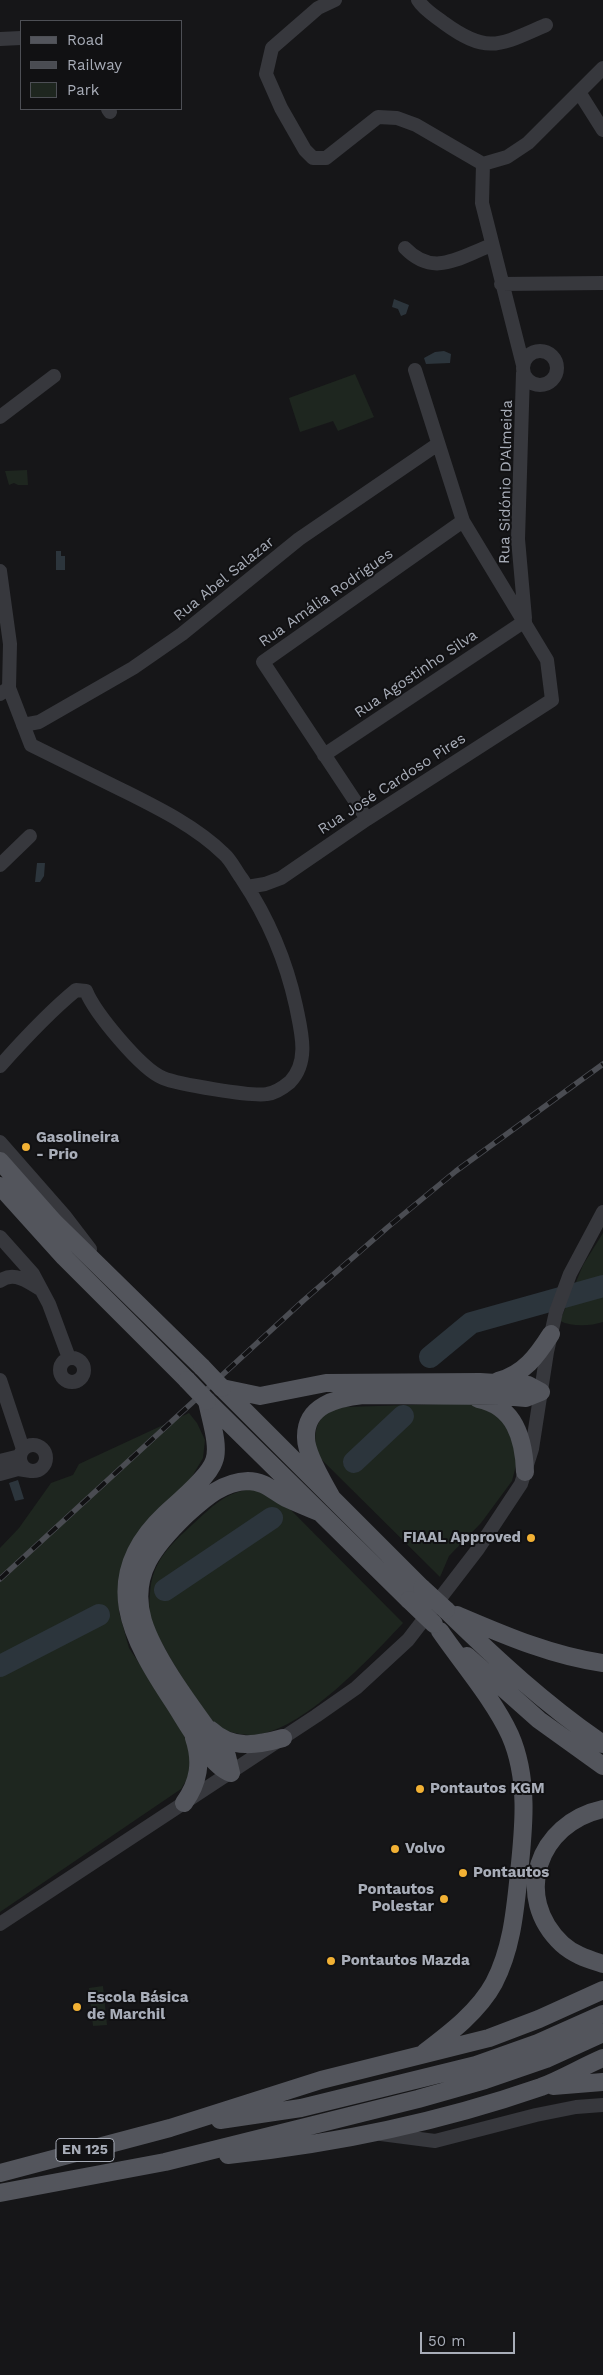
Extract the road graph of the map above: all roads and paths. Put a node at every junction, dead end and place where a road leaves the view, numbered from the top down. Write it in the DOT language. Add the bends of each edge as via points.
graph roads {
  1 [pos="335,0"];
  2 [pos="418,0"];
  3 [pos="546,25"];
  4 [pos="20,38"];
  5 [pos="0,39"];
  6 [pos="603,68"];
  7 [pos="580,92"];
  8 [pos="603,130"];
  9 [pos="482,164"];
  10 [pos="492,245"];
  11 [pos="405,248"];
  12 [pos="603,283"];
  13 [pos="502,284"];
  14 [pos="416,370"];
  15 [pos="54,376"];
  16 [pos="0,417"];
  17 [pos="438,444"];
  18 [pos="463,521"];
  19 [pos="0,570"];
  20 [pos="526,621"];
  21 [pos="4,691"];
  22 [pos="23,725"];
  23 [pos="324,755"];
  24 [pos="367,819"];
  25 [pos="30,836"];
  26 [pos="0,865"];
  27 [pos="247,888"];
  28 [pos="0,1066"];
  29 [pos="0,1142"];
  30 [pos="0,1161"];
  31 [pos="0,1186"];
  32 [pos="603,1212"];
  33 [pos="4,1242"];
  34 [pos="2,1280"];
  35 [pos="118,1286"];
  36 [pos="40,1288"];
  37 [pos="551,1334"];
  38 [pos="69,1358"];
  39 [pos="0,1380"];
  40 [pos="222,1388"];
  41 [pos="475,1390"];
  42 [pos="541,1392"];
  43 [pos="207,1402"];
  44 [pos="17,1430"];
  45 [pos="37,1445"];
  46 [pos="22,1453"];
  47 [pos="0,1462"];
  48 [pos="31,1471"];
  49 [pos="525,1472"];
  50 [pos="0,1474"];
  51 [pos="332,1498"];
  52 [pos="321,1513"];
  53 [pos="446,1610"];
  54 [pos="437,1627"];
  55 [pos="603,1663"];
  56 [pos="198,1727"];
  57 [pos="283,1738"];
  58 [pos="603,1744"];
  59 [pos="603,1766"];
  60 [pos="230,1773"];
  61 [pos="184,1803"];
  62 [pos="603,1809"];
  63 [pos="0,1924"];
  64 [pos="603,1964"];
  65 [pos="603,1990"];
  66 [pos="603,2014"];
  67 [pos="603,2033"];
  68 [pos="422,2054"];
  69 [pos="603,2058"];
  70 [pos="603,2082"];
  71 [pos="542,2086"];
  72 [pos="603,2105"];
  73 [pos="425,2121"];
  74 [pos="170,2128"];
  75 [pos="372,2133"];
  76 [pos="423,2141"];
  77 [pos="165,2162"];
  78 [pos="0,2173"];
  79 [pos="0,2193"];
  1 -- 9 [label="street" via="318,8 272,48 266,74 305,150 313,158 326,158 378,117 397,118 416,125"];
  2 -- 3 [label="street" via="474,42 501,44"];
  4 -- 5 [label="street"];
  6 -- 7 [label="street"];
  7 -- 8 [label="street"];
  7 -- 9 [label="street" via="528,144 507,157"];
  9 -- 10 [label="street, Rua Sidónio D'Almeida" via="482,203"];
  10 -- 11 [label="street" via="438,265 421,261"];
  10 -- 13 [label="street, Rua Sidónio D'Almeida"];
  12 -- 13 [label="street"];
  13 -- 20 [label="street, Rua Sidónio D'Almeida" via="523,369 518,539"];
  14 -- 17 [label="street"];
  15 -- 16 [label="street"];
  17 -- 18 [label="street"];
  17 -- 22 [label="street, Rua Abel Salazar" via="300,539 182,634 133,668 39,722"];
  18 -- 20 [label="street"];
  18 -- 23 [label="street, Rua Amália Rodrigues" via="263,662"];
  19 -- 21 [label="street" via="10,644"];
  20 -- 23 [label="street, Rua Agostinho Silva"];
  20 -- 24 [label="street, Rua José Cardoso Pires" via="547,660 552,700"];
  21 -- 22 [label="street"];
  22 -- 27 [label="street" via="31,745 158,808 201,834 226,855"];
  23 -- 24 [label="street, Rua Amália Rodrigues"];
  24 -- 27 [label="street, Rua José Cardoso Pires" via="281,878"];
  25 -- 26 [label="street"];
  27 -- 28 [label="street" via="281,952 300,1025 303,1052 299,1068 290,1082 266,1095 162,1078 104,1022 86,991 76,990 24,1038"];
  29 -- 35 [label="street" via="64,1214"];
  30 -- 35 [label="main road" via="54,1222"];
  31 -- 43 [label="main road, bridge" via="64,1257"];
  32 -- 37 [label="street" via="570,1274"];
  33 -- 34 [label="street" via="10,1262"];
  33 -- 36 [label="street" via="34,1274"];
  34 -- 36 [label="street" via="17,1277"];
  35 -- 40 [label="main road, bridge"];
  36 -- 38 [label="street"];
  37 -- 41 [label="main road" via="526,1367"];
  37 -- 42 [label="street"];
  39 -- 44 [label="street"];
  40 -- 41 [label="main road" via="260,1396 326,1383"];
  40 -- 51 [label="main road"];
  41 -- 42 [label="main road" via="528,1385"];
  41 -- 49 [label="main road" via="505,1413 517,1428 524,1447"];
  41 -- 51 [label="main road" via="344,1397 314,1412 305,1439"];
  42 -- 49 [label="street"];
  43 -- 52 [label="main road"];
  43 -- 56 [label="main road" via="216,1447 214,1462 197,1485 145,1535 132,1564 126,1598 133,1632 141,1649"];
  44 -- 45 [label="street" via="26,1441"];
  44 -- 46 [label="street"];
  45 -- 46 [label="street" via="30,1445"];
  45 -- 48 [label="street" via="46,1453 46,1461 39,1470"];
  46 -- 47 [label="street"];
  46 -- 48 [label="street" via="24,1468"];
  48 -- 50 [label="street" via="18,1469"];
  49 -- 57 [label="street" via="521,1484 484,1540 408,1640 356,1688"];
  51 -- 53 [label="main road, bridge"];
  52 -- 54 [label="main road, bridge"];
  52 -- 56 [label="main road" via="260,1482 248,1481 222,1487 200,1502 162,1538 148,1559 141,1588 142,1619"];
  53 -- 55 [label="main road" via="564,1656"];
  53 -- 58 [label="main road" via="528,1687"];
  54 -- 59 [label="main road" via="491,1680"];
  54 -- 68 [label="main road" via="510,1734 520,1768 524,1804 513,1928 505,1958 493,1984 473,2010"];
  56 -- 57 [label="main road" via="245,1746"];
  56 -- 60 [label="main road" via="221,1770"];
  56 -- 61 [label="main road" via="200,1765 194,1786"];
  57 -- 60 [label="street"];
  60 -- 61 [label="street"];
  61 -- 63 [label="street"];
  62 -- 64 [label="main road" via="585,1813 565,1825 551,1840 536,1877 538,1902 548,1928 563,1945 583,1958"];
  65 -- 68 [label="main road" via="489,2038"];
  66 -- 74 [label="main road" via="538,2044 476,2065 301,2108"];
  67 -- 77 [label="main road" via="485,2080"];
  68 -- 74 [label="main road" via="303,2086"];
  69 -- 71 [label="main road"];
  70 -- 71 [label="main road"];
  71 -- 73 [label="main road"];
  72 -- 76 [label="street" via="576,2107 435,2141"];
  73 -- 75 [label="main road"];
  73 -- 76 [label="street" via="415,2135"];
  74 -- 78 [label="main road, EN 125"];
  75 -- 76 [label="street"];
  75 -- 77 [label="main road" via="279,2150"];
  77 -- 79 [label="main road"];
}
